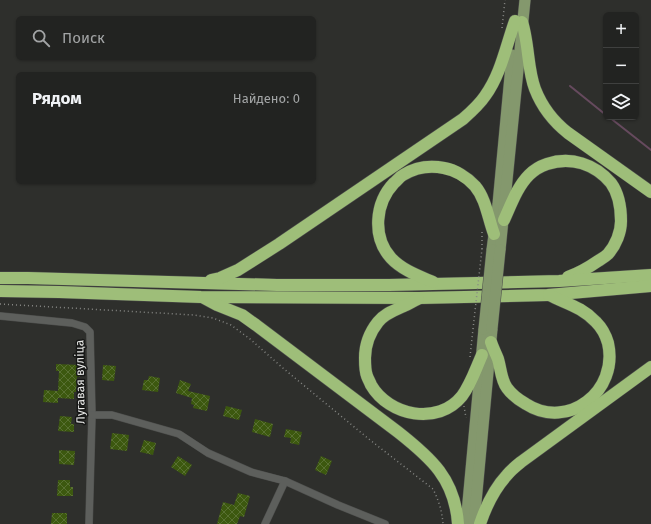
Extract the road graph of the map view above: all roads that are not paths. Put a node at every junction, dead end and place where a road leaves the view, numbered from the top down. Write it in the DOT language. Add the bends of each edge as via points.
graph roads {
  1 [pos="517,0"];
  2 [pos="525,0"];
  3 [pos="519,21"];
  4 [pos="651,192"];
  5 [pos="504,220"];
  6 [pos="494,234"];
  7 [pos="491,250"];
  8 [pos="651,275"];
  9 [pos="0,278"];
  10 [pos="202,282"];
  11 [pos="559,282"];
  12 [pos="440,284"];
  13 [pos="651,286"];
  14 [pos="0,291"];
  15 [pos="548,295"];
  16 [pos="201,297"];
  17 [pos="419,298"];
  18 [pos="0,316"];
  19 [pos="483,329"];
  20 [pos="491,342"];
  21 [pos="482,354"];
  22 [pos="651,367"];
  23 [pos="92,415"];
  24 [pos="286,482"];
  25 [pos="89,524"];
  26 [pos="265,524"];
  27 [pos="385,524"];
  28 [pos="458,524"];
  29 [pos="466,524"];
  30 [pos="474,524"];
  31 [pos="480,524"];
  1 -- 3 [label="main road"];
  2 -- 3 [label="main road"];
  3 -- 4 [label="highway" via="526,39 535,90 546,109 560,127"];
  3 -- 5 [label="main road"];
  3 -- 6 [label="main road"];
  3 -- 10 [label="highway" via="499,70 485,96 463,119 238,270"];
  5 -- 7 [label="main road"];
  5 -- 11 [label="highway" via="519,188 530,174 542,166 554,162 578,162 589,166 611,184 618,195 621,210 621,228 616,242 608,254"];
  6 -- 7 [label="main road"];
  6 -- 12 [label="highway" via="483,200 475,186 463,175 434,166 418,168 402,176 388,189 380,205 379,236 391,258 402,267"];
  7 -- 19 [label="main road, bridge"];
  8 -- 11 [label="highway"];
  9 -- 10 [label="highway"];
  10 -- 12 [label="highway" via="277,285"];
  11 -- 12 [label="highway"];
  13 -- 15 [label="highway"];
  14 -- 16 [label="highway"];
  15 -- 17 [label="highway"];
  15 -- 20 [label="highway" via="584,312 597,323 606,337 610,353 608,368 596,394 582,405 566,412 548,413 532,408 507,388"];
  16 -- 17 [label="highway"];
  16 -- 28 [label="highway" via="256,325 421,450 448,486 455,503"];
  17 -- 21 [label="highway" via="391,311 379,320 369,335 365,350 367,377 375,391 386,402 403,411 418,414 444,410 462,396"];
  18 -- 23 [label="street, Лугавая вуліца" via="72,323 85,327 90,332"];
  19 -- 20 [label="main road"];
  19 -- 21 [label="main road"];
  20 -- 30 [label="main road"];
  21 -- 29 [label="main road"];
  22 -- 31 [label="highway" via="507,474 487,505"];
  23 -- 24 [label="street" via="112,415 179,434 208,453 251,472"];
  23 -- 25 [label="street, Лугавая вуліца"];
  24 -- 26 [label="street"];
  24 -- 27 [label="street"];
}
